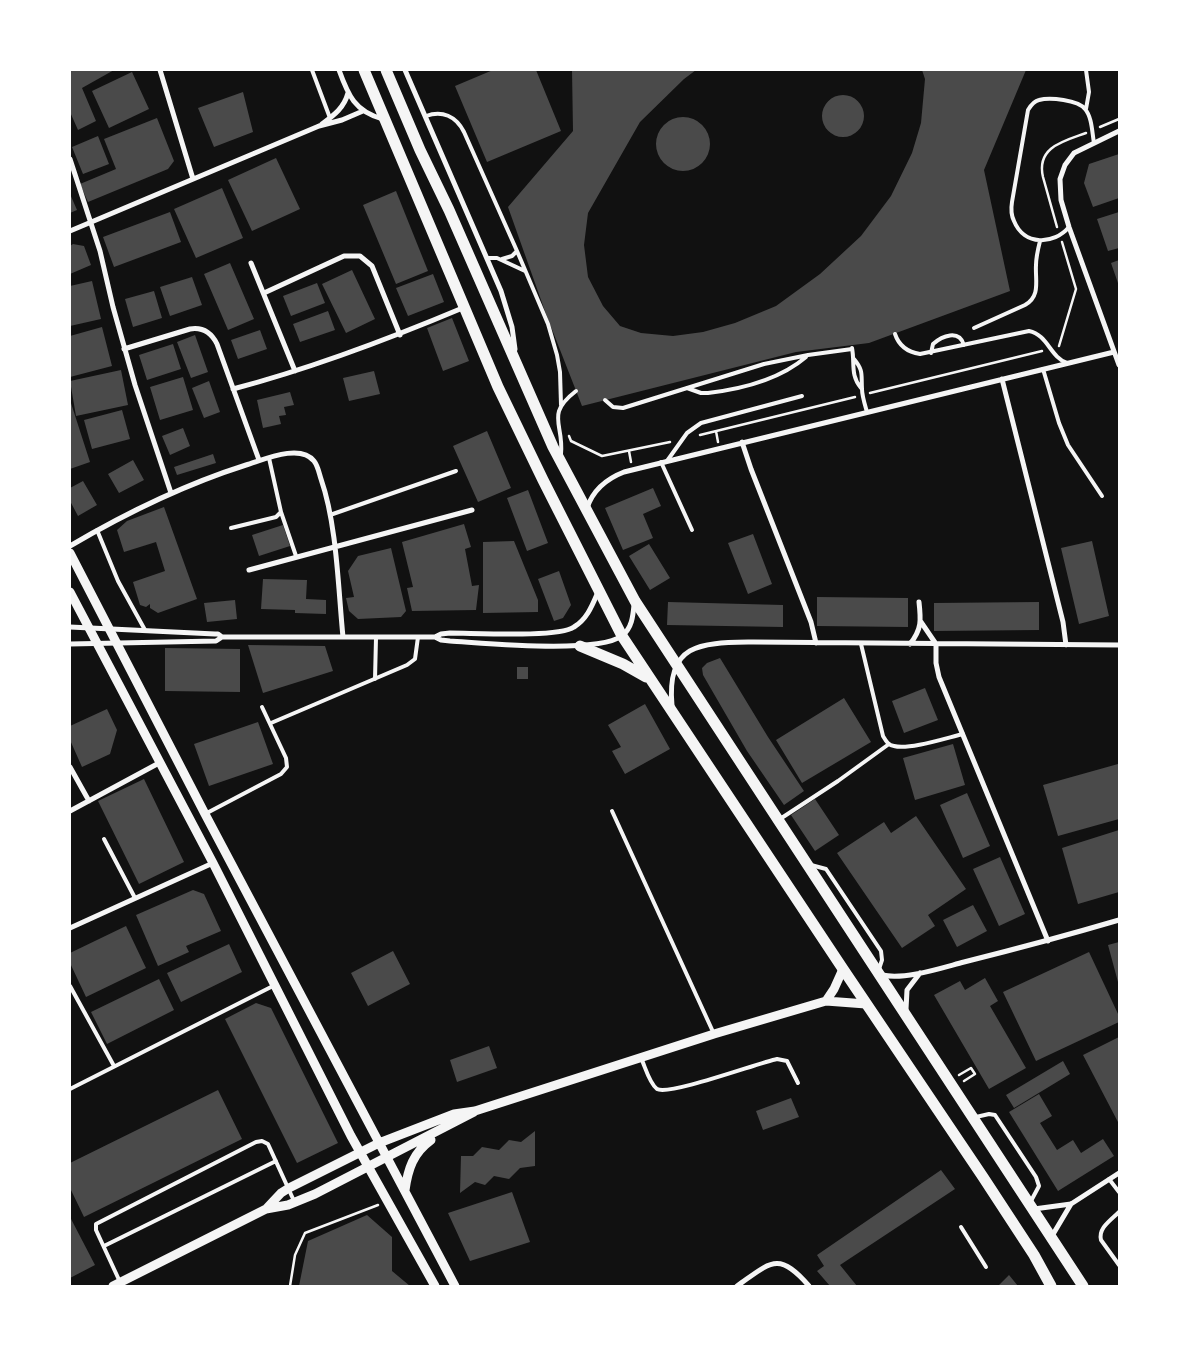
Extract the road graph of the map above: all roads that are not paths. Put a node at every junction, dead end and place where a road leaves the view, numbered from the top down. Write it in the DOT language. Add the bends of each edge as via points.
graph roads {
  1 [pos="160,70"];
  2 [pos="312,70"];
  3 [pos="339,70"];
  4 [pos="364,70"];
  5 [pos="386,70"];
  6 [pos="405,70"];
  7 [pos="1086,70"];
  8 [pos="348,93"];
  9 [pos="1086,110"];
  10 [pos="362,111"];
  11 [pos="426,116"];
  12 [pos="330,118"];
  13 [pos="385,120"];
  14 [pos="319,126"];
  15 [pos="1119,131"];
  16 [pos="1094,142"];
  17 [pos="70,160"];
  18 [pos="193,179"];
  19 [pos="92,223"];
  20 [pos="1069,227"];
  21 [pos="70,232"];
  22 [pos="1040,241"];
  23 [pos="517,250"];
  24 [pos="488,258"];
  25 [pos="500,259"];
  26 [pos="251,263"];
  27 [pos="525,271"];
  28 [pos="264,293"];
  29 [pos="465,307"];
  30 [pos="974,328"];
  31 [pos="895,334"];
  32 [pos="400,335"];
  33 [pos="964,345"];
  34 [pos="124,349"];
  35 [pos="1114,352"];
  36 [pos="931,353"];
  37 [pos="808,355"];
  38 [pos="854,359"];
  39 [pos="1067,364"];
  40 [pos="516,365"];
  41 [pos="1119,365"];
  42 [pos="1043,369"];
  43 [pos="295,372"];
  44 [pos="1002,379"];
  45 [pos="687,388"];
  46 [pos="861,388"];
  47 [pos="233,389"];
  48 [pos="576,391"];
  49 [pos="802,396"];
  50 [pos="605,400"];
  51 [pos="561,405"];
  52 [pos="867,412"];
  53 [pos="742,442"];
  54 [pos="269,458"];
  55 [pos="259,460"];
  56 [pos="560,461"];
  57 [pos="667,461"];
  58 [pos="661,462"];
  59 [pos="456,472"];
  60 [pos="171,493"];
  61 [pos="1102,496"];
  62 [pos="472,510"];
  63 [pos="586,511"];
  64 [pos="281,512"];
  65 [pos="330,515"];
  66 [pos="231,528"];
  67 [pos="97,530"];
  68 [pos="692,530"];
  69 [pos="70,546"];
  70 [pos="334,547"];
  71 [pos="70,553"];
  72 [pos="296,556"];
  73 [pos="249,570"];
  74 [pos="599,590"];
  75 [pos="70,592"];
  76 [pos="635,601"];
  77 [pos="919,602"];
  78 [pos="921,622"];
  79 [pos="70,627"];
  80 [pos="88,628"];
  81 [pos="108,628"];
  82 [pos="145,630"];
  83 [pos="622,636"];
  84 [pos="222,637"];
  85 [pos="343,637"];
  86 [pos="418,637"];
  87 [pos="435,637"];
  88 [pos="376,638"];
  89 [pos="117,643"];
  90 [pos="816,643"];
  91 [pos="70,644"];
  92 [pos="97,644"];
  93 [pos="861,644"];
  94 [pos="910,644"];
  95 [pos="936,644"];
  96 [pos="1066,645"];
  97 [pos="1119,645"];
  98 [pos="580,646"];
  99 [pos="676,665"];
  100 [pos="374,679"];
  101 [pos="649,679"];
  102 [pos="262,708"];
  103 [pos="672,714"];
  104 [pos="271,723"];
  105 [pos="962,734"];
  106 [pos="889,744"];
  107 [pos="159,763"];
  108 [pos="70,767"];
  109 [pos="89,801"];
  110 [pos="70,811"];
  111 [pos="612,811"];
  112 [pos="205,814"];
  113 [pos="778,820"];
  114 [pos="104,840"];
  115 [pos="213,863"];
  116 [pos="135,898"];
  117 [pos="1119,920"];
  118 [pos="70,928"];
  119 [pos="1048,941"];
  120 [pos="843,969"];
  121 [pos="920,973"];
  122 [pos="878,974"];
  123 [pos="70,986"];
  124 [pos="273,986"];
  125 [pos="826,1001"];
  126 [pos="866,1004"];
  127 [pos="907,1017"];
  128 [pos="714,1034"];
  129 [pos="641,1058"];
  130 [pos="114,1066"];
  131 [pos="798,1083"];
  132 [pos="70,1089"];
  133 [pos="475,1111"];
  134 [pos="974,1118"];
  135 [pos="451,1125"];
  136 [pos="379,1143"];
  137 [pos="360,1152"];
  138 [pos="387,1158"];
  139 [pos="276,1161"];
  140 [pos="368,1167"];
  141 [pos="1119,1173"];
  142 [pos="1109,1179"];
  143 [pos="289,1188"];
  144 [pos="405,1190"];
  145 [pos="1119,1192"];
  146 [pos="295,1203"];
  147 [pos="1070,1204"];
  148 [pos="1032,1206"];
  149 [pos="266,1208"];
  150 [pos="1118,1214"];
  151 [pos="961,1227"];
  152 [pos="1052,1237"];
  153 [pos="104,1246"];
  154 [pos="1119,1265"];
  155 [pos="986,1266"];
  156 [pos="116,1284"];
  157 [pos="435,1286"];
  158 [pos="454,1286"];
  159 [pos="736,1286"];
  160 [pos="809,1286"];
  161 [pos="1051,1286"];
  162 [pos="1084,1286"];
  1 -- 18 [label="street"];
  2 -- 12 [label="lane"];
  3 -- 8 [label="street"];
  4 -- 13 [label="main road"];
  5 -- 40 [label="main road"];
  6 -- 11 [label="street"];
  7 -- 9 [label="lane" via="1090,92"];
  8 -- 10 [label="street"];
  8 -- 12 [label="street" via="343,106"];
  9 -- 16 [label="lane"];
  9 -- 22 [label="lane" via="1076,102 1046,99 1035,101 1028,110 1012,215 1022,232"];
  10 -- 13 [label="street"];
  10 -- 14 [label="street"];
  11 -- 23 [label="lane" via="445,114 461,126"];
  11 -- 24 [label="street"];
  12 -- 14 [label="street"];
  13 -- 29 [label="main road"];
  14 -- 18 [label="street"];
  15 -- 16 [label="street"];
  16 -- 20 [label="street" via="1074,153 1061,171 1061,200"];
  17 -- 19 [label="street"];
  18 -- 19 [label="street"];
  19 -- 21 [label="street"];
  19 -- 34 [label="street"];
  20 -- 22 [label="lane" via="1060,236"];
  20 -- 35 [label="street"];
  22 -- 30 [label="lane" via="1036,292 1032,300"];
  23 -- 25 [label="lane" via="508,258"];
  23 -- 27 [label="lane"];
  24 -- 25 [label="lane"];
  24 -- 40 [label="street" via="512,327"];
  25 -- 27 [label="lane"];
  26 -- 28 [label="street"];
  27 -- 51 [label="lane" via="553,340 560,372"];
  28 -- 32 [label="street" via="339,258 360,256 372,266"];
  28 -- 43 [label="street"];
  29 -- 32 [label="street"];
  29 -- 74 [label="main road" via="520,434"];
  31 -- 36 [label="lane" via="909,351"];
  32 -- 43 [label="street"];
  33 -- 36 [label="lane"];
  33 -- 36 [label="lane" via="958,336 951,335 933,344"];
  33 -- 39 [label="lane" via="1029,331 1039,335"];
  34 -- 47 [label="street" via="190,329 204,330 215,340"];
  34 -- 60 [label="street"];
  35 -- 39 [label="street"];
  35 -- 41 [label="street"];
  37 -- 38 [label="lane" via="852,348"];
  37 -- 45 [label="lane" via="757,366"];
  37 -- 45 [label="lane" via="780,374 758,382 708,393"];
  38 -- 46 [label="lane" via="853,374"];
  38 -- 46 [label="lane" via="861,369"];
  39 -- 42 [label="street"];
  40 -- 56 [label="main road"];
  42 -- 44 [label="street"];
  42 -- 61 [label="lane" via="1068,446"];
  43 -- 47 [label="street"];
  44 -- 52 [label="street"];
  44 -- 96 [label="street"];
  45 -- 50 [label="lane" via="623,408 613,407"];
  46 -- 52 [label="lane"];
  47 -- 55 [label="street"];
  48 -- 51 [label="lane"];
  49 -- 57 [label="lane" via="701,424 687,433"];
  51 -- 56 [label="lane" via="557,415 562,442"];
  52 -- 53 [label="street"];
  53 -- 57 [label="street"];
  53 -- 90 [label="street" via="811,622"];
  54 -- 55 [label="street"];
  54 -- 64 [label="lane"];
  54 -- 65 [label="street" via="297,453 314,461"];
  55 -- 60 [label="street"];
  56 -- 63 [label="main road"];
  57 -- 58 [label="street"];
  58 -- 63 [label="street" via="610,478 592,496"];
  58 -- 68 [label="lane"];
  59 -- 65 [label="lane"];
  60 -- 67 [label="street"];
  62 -- 70 [label="street"];
  63 -- 76 [label="main road"];
  64 -- 66 [label="lane" via="276,517"];
  64 -- 72 [label="lane"];
  65 -- 70 [label="street"];
  67 -- 69 [label="street"];
  67 -- 82 [label="lane" via="118,581"];
  70 -- 72 [label="street"];
  70 -- 85 [label="street"];
  71 -- 81 [label="street"];
  72 -- 73 [label="street"];
  74 -- 83 [label="main road"];
  74 -- 87 [label="street" via="586,617 563,632 441,634"];
  75 -- 80 [label="street"];
  76 -- 83 [label="street" via="632,623"];
  76 -- 99 [label="main road"];
  77 -- 78 [label="street"];
  78 -- 94 [label="street"];
  78 -- 95 [label="street"];
  79 -- 80 [label="street"];
  80 -- 81 [label="street"];
  80 -- 92 [label="street"];
  81 -- 82 [label="street"];
  81 -- 89 [label="street"];
  82 -- 84 [label="street" via="218,634"];
  83 -- 98 [label="street" via="604,643"];
  83 -- 101 [label="main road"];
  84 -- 85 [label="street"];
  84 -- 89 [label="street" via="216,641"];
  85 -- 88 [label="street"];
  86 -- 87 [label="street"];
  86 -- 88 [label="street"];
  86 -- 100 [label="lane" via="412,662"];
  87 -- 98 [label="street" via="450,642"];
  88 -- 100 [label="lane"];
  89 -- 92 [label="street"];
  89 -- 112 [label="street"];
  90 -- 93 [label="street"];
  90 -- 99 [label="street" via="709,644 698,646"];
  91 -- 92 [label="street"];
  92 -- 107 [label="street"];
  93 -- 94 [label="street"];
  93 -- 106 [label="lane" via="883,736"];
  94 -- 95 [label="street"];
  95 -- 96 [label="street"];
  95 -- 105 [label="street" via="939,677"];
  96 -- 97 [label="street"];
  98 -- 101 [label="main road"];
  99 -- 103 [label="street" via="671,683"];
  99 -- 113 [label="main road"];
  100 -- 104 [label="lane"];
  101 -- 103 [label="main road"];
  102 -- 104 [label="lane"];
  103 -- 120 [label="main road"];
  104 -- 112 [label="lane" via="287,767 281,774"];
  105 -- 106 [label="lane" via="917,745 896,747"];
  105 -- 119 [label="street"];
  106 -- 113 [label="lane"];
  107 -- 109 [label="street"];
  107 -- 115 [label="street"];
  108 -- 109 [label="street"];
  109 -- 110 [label="street"];
  111 -- 128 [label="lane"];
  112 -- 136 [label="street"];
  113 -- 122 [label="main road"];
  114 -- 116 [label="lane"];
  115 -- 116 [label="street"];
  115 -- 124 [label="street"];
  116 -- 118 [label="street"];
  117 -- 119 [label="street"];
  119 -- 121 [label="street"];
  120 -- 125 [label="street"];
  120 -- 126 [label="main road"];
  121 -- 122 [label="street"];
  121 -- 127 [label="street" via="907,990"];
  122 -- 127 [label="main road"];
  123 -- 130 [label="lane"];
  124 -- 130 [label="lane"];
  124 -- 137 [label="street"];
  125 -- 126 [label="street"];
  125 -- 128 [label="street"];
  126 -- 161 [label="main road" via="1029,1247"];
  127 -- 134 [label="main road"];
  128 -- 129 [label="street"];
  129 -- 131 [label="lane" via="653,1084 662,1090 777,1059 787,1061"];
  129 -- 133 [label="street"];
  130 -- 132 [label="lane"];
  133 -- 135 [label="street"];
  133 -- 136 [label="street" via="454,1114"];
  134 -- 148 [label="main road"];
  134 -- 148 [label="lane" via="992,1114 997,1117 1038,1182"];
  135 -- 138 [label="street"];
  135 -- 144 [label="street" via="415,1156"];
  136 -- 137 [label="street"];
  136 -- 138 [label="street"];
  137 -- 140 [label="street"];
  137 -- 143 [label="street"];
  138 -- 140 [label="street"];
  138 -- 144 [label="street"];
  139 -- 143 [label="lane"];
  139 -- 153 [label="lane"];
  139 -- 153 [label="lane" via="265,1141 253,1144 96,1224"];
  140 -- 146 [label="street"];
  140 -- 157 [label="street"];
  141 -- 142 [label="street"];
  142 -- 145 [label="lane"];
  142 -- 147 [label="street"];
  143 -- 146 [label="lane"];
  143 -- 149 [label="street"];
  144 -- 158 [label="street"];
  146 -- 149 [label="street"];
  147 -- 148 [label="street"];
  147 -- 152 [label="street"];
  148 -- 152 [label="main road"];
  149 -- 156 [label="street"];
  150 -- 154 [label="lane" via="1100,1235"];
  151 -- 155 [label="lane"];
  152 -- 162 [label="main road"];
  153 -- 156 [label="lane"];
  159 -- 160 [label="street" via="775,1262 793,1270"];
}
